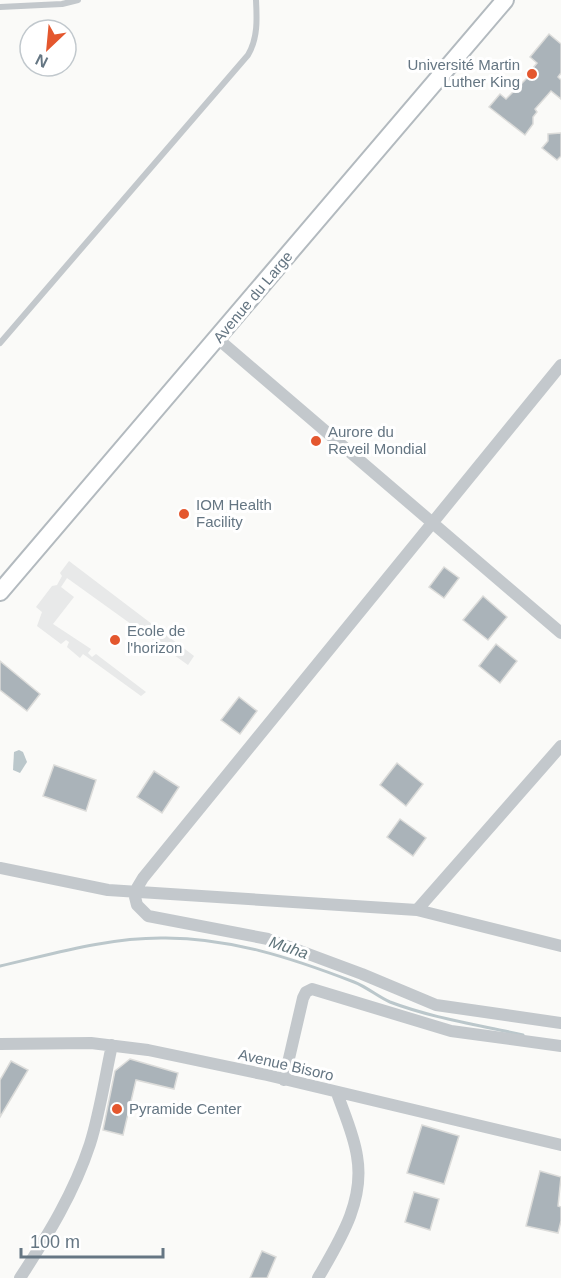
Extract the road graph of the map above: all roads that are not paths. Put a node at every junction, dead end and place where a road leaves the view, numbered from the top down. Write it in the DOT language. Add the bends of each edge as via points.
graph roads {
  1 [pos="78,0"];
  2 [pos="256,0"];
  3 [pos="505,0"];
  4 [pos="0,7"];
  5 [pos="218,339"];
  6 [pos="0,343"];
  7 [pos="561,365"];
  8 [pos="433,524"];
  9 [pos="0,592"];
  10 [pos="561,633"];
  11 [pos="561,746"];
  12 [pos="0,868"];
  13 [pos="134,893"];
  14 [pos="417,910"];
  15 [pos="561,946"];
  16 [pos="561,1023"];
  17 [pos="0,1044"];
  18 [pos="112,1045"];
  19 [pos="561,1046"];
  20 [pos="284,1080"];
  21 [pos="337,1093"];
  22 [pos="561,1145"];
  23 [pos="20,1278"];
  24 [pos="318,1278"];
  1 -- 4 [label="lane"];
  2 -- 6 [label="lane" via="254,45 248,55"];
  3 -- 5 [label="main road, Avenue du Large"];
  5 -- 8 [label="street"];
  5 -- 9 [label="main road, Avenue du Large"];
  7 -- 8 [label="street"];
  8 -- 10 [label="street"];
  8 -- 13 [label="street"];
  11 -- 14 [label="street"];
  12 -- 13 [label="street"];
  13 -- 14 [label="street"];
  13 -- 16 [label="street" via="137,905 148,916 268,939 427,1002"];
  14 -- 15 [label="street"];
  17 -- 18 [label="street, Avenue Bisoro"];
  18 -- 20 [label="street, Avenue Bisoro"];
  18 -- 23 [label="street" via="90,1143 72,1191"];
  19 -- 20 [label="street" via="451,1031 312,989 303,998"];
  20 -- 21 [label="street, Avenue Bisoro"];
  21 -- 22 [label="street, Avenue Bisoro"];
  21 -- 24 [label="street" via="357,1154 358,1183 350,1218"];
}
